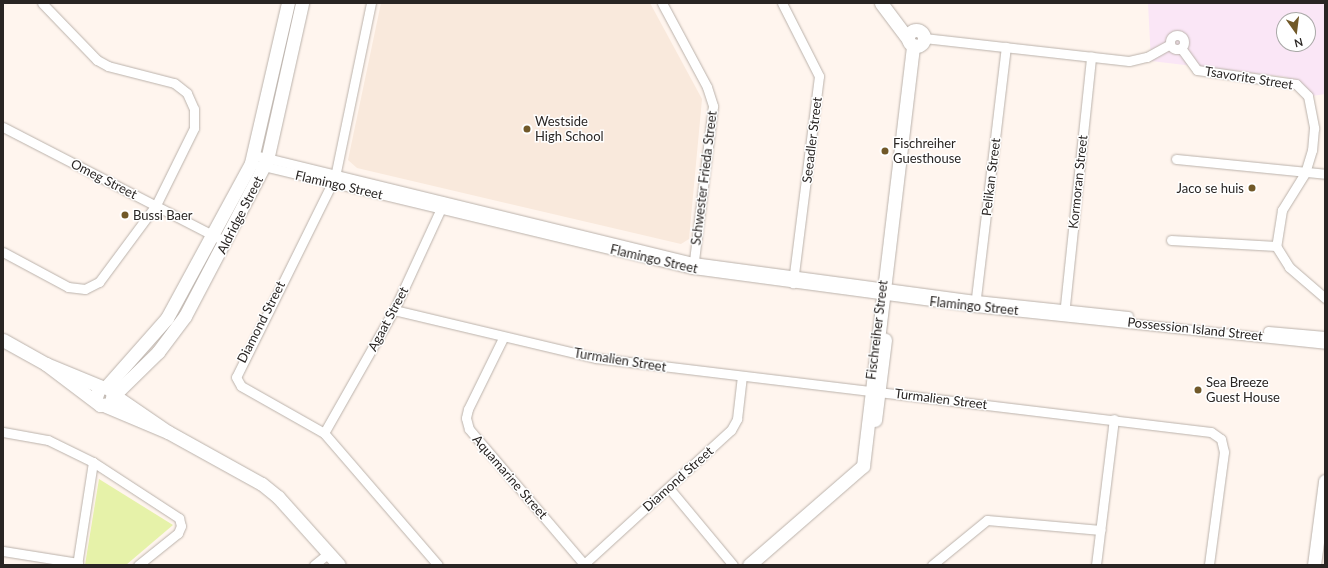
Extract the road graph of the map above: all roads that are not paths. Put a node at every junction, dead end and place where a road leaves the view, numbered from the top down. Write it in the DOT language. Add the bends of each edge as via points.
graph roads {
  1 [pos="42,3"];
  2 [pos="288,3"];
  3 [pos="302,3"];
  4 [pos="371,3"];
  5 [pos="662,3"];
  6 [pos="782,3"];
  7 [pos="881,3"];
  8 [pos="889,3"];
  9 [pos="916,39"];
  10 [pos="1006,47"];
  11 [pos="1092,56"];
  12 [pos="3,127"];
  13 [pos="1176,160"];
  14 [pos="259,161"];
  15 [pos="1305,173"];
  16 [pos="1325,174"];
  17 [pos="334,181"];
  18 [pos="444,204"];
  19 [pos="156,205"];
  20 [pos="212,236"];
  21 [pos="1171,240"];
  22 [pos="226,242"];
  23 [pos="1276,246"];
  24 [pos="3,252"];
  25 [pos="693,265"];
  26 [pos="793,281"];
  27 [pos="886,292"];
  28 [pos="1325,298"];
  29 [pos="976,304"];
  30 [pos="394,310"];
  31 [pos="1064,312"];
  32 [pos="1325,336"];
  33 [pos="503,338"];
  34 [pos="3,340"];
  35 [pos="1325,344"];
  36 [pos="46,364"];
  37 [pos="742,376"];
  38 [pos="107,390"];
  39 [pos="875,391"];
  40 [pos="100,403"];
  41 [pos="1114,419"];
  42 [pos="3,432"];
  43 [pos="168,432"];
  44 [pos="324,433"];
  45 [pos="93,462"];
  46 [pos="1325,481"];
  47 [pos="669,488"];
  48 [pos="1323,514"];
  49 [pos="1101,530"];
  50 [pos="1325,531"];
  51 [pos="3,551"];
  52 [pos="329,553"];
  53 [pos="77,564"];
  54 [pos="584,564"];
  55 [pos="138,565"];
  56 [pos="314,565"];
  57 [pos="339,565"];
  58 [pos="438,565"];
  59 [pos="733,565"];
  60 [pos="749,565"];
  61 [pos="762,565"];
  62 [pos="932,565"];
  63 [pos="1096,565"];
  64 [pos="1209,565"];
  65 [pos="1314,565"];
  66 [pos="1321,565"];
  1 -- 19 [label="street" via="97,60 108,66 174,83 187,93 194,109 194,128"];
  2 -- 14 [label="street, Aldridge Street"];
  3 -- 14 [label="street, Aldridge Street"];
  4 -- 17 [label="street, Diamond Street"];
  5 -- 25 [label="street, Schwester Frieda Street" via="708,87 713,106"];
  6 -- 26 [label="street, Seeadler Street" via="819,76"];
  7 -- 9 [label="street"];
  8 -- 9 [label="street"];
  9 -- 10 [label="street"];
  9 -- 27 [label="street, Fischreiher Street"];
  10 -- 11 [label="street"];
  10 -- 29 [label="street, Pelikan Street"];
  11 -- 15 [label="street, Tsavorite Street" via="1129,61 1147,58 1170,44 1181,48 1184,57 1197,70 1301,87 1308,96 1314,128"];
  11 -- 31 [label="street, Kormoran Street"];
  12 -- 19 [label="street, Omeg Street"];
  13 -- 15 [label="street"];
  14 -- 17 [label="street, Flamingo Street"];
  14 -- 20 [label="street, Aldridge Street"];
  14 -- 22 [label="street, Aldridge Street"];
  15 -- 16 [label="street"];
  15 -- 23 [label="street, Tsavorite Street" via="1282,210"];
  17 -- 18 [label="street, Flamingo Street"];
  17 -- 44 [label="street, Diamond Street" via="236,377 241,386"];
  18 -- 25 [label="street, Flamingo Street"];
  18 -- 30 [label="street, Agaat Street"];
  19 -- 20 [label="street, Omeg Street"];
  19 -- 24 [label="street" via="99,282 85,289 68,287"];
  20 -- 22 [label="street, Omeg Street"];
  20 -- 38 [label="street, Aldridge Street" via="167,318"];
  21 -- 23 [label="street"];
  22 -- 38 [label="street, Aldridge Street" via="172,335"];
  23 -- 28 [label="street" via="1289,267"];
  25 -- 26 [label="street, Flamingo Street"];
  26 -- 27 [label="street, Flamingo Street"];
  27 -- 29 [label="street, Flamingo Street"];
  27 -- 39 [label="street, Fischreiher Street"];
  29 -- 31 [label="street, Flamingo Street"];
  30 -- 33 [label="street, Turmalien Street"];
  30 -- 44 [label="street, Agaat Street"];
  31 -- 32 [label="street, Possession Island Street"];
  31 -- 35 [label="street, Possession Island Street"];
  33 -- 37 [label="street, Turmalien Street" via="596,358"];
  33 -- 54 [label="street, Aquamarine Street" via="468,409 466,418 469,429"];
  34 -- 36 [label="street"];
  36 -- 38 [label="street"];
  36 -- 40 [label="street"];
  37 -- 39 [label="street, Turmalien Street"];
  37 -- 47 [label="street, Diamond Street" via="737,419 732,430"];
  38 -- 40 [label="street" via="95,394"];
  38 -- 40 [label="street" via="113,401"];
  38 -- 43 [label="street"];
  39 -- 41 [label="street, Turmalien Street"];
  39 -- 60 [label="street, Fischreiher Street" via="863,466 857,475"];
  39 -- 61 [label="street, Fischreiher Street" via="869,468 860,481"];
  40 -- 43 [label="street"];
  41 -- 49 [label="street"];
  41 -- 64 [label="street, Turmalien Street" via="1211,432 1221,439 1224,452"];
  42 -- 45 [label="street" via="48,440"];
  43 -- 52 [label="street" via="262,484 278,497"];
  44 -- 58 [label="street, Diamond Street"];
  45 -- 53 [label="street"];
  45 -- 55 [label="street" via="179,518 181,526 178,533"];
  46 -- 48 [label="street"];
  47 -- 54 [label="street, Diamond Street"];
  47 -- 59 [label="street"];
  48 -- 65 [label="street"];
  49 -- 62 [label="street" via="988,520"];
  49 -- 63 [label="street"];
  50 -- 66 [label="street"];
  51 -- 53 [label="street"];
  52 -- 56 [label="street"];
  52 -- 57 [label="street"];
}
